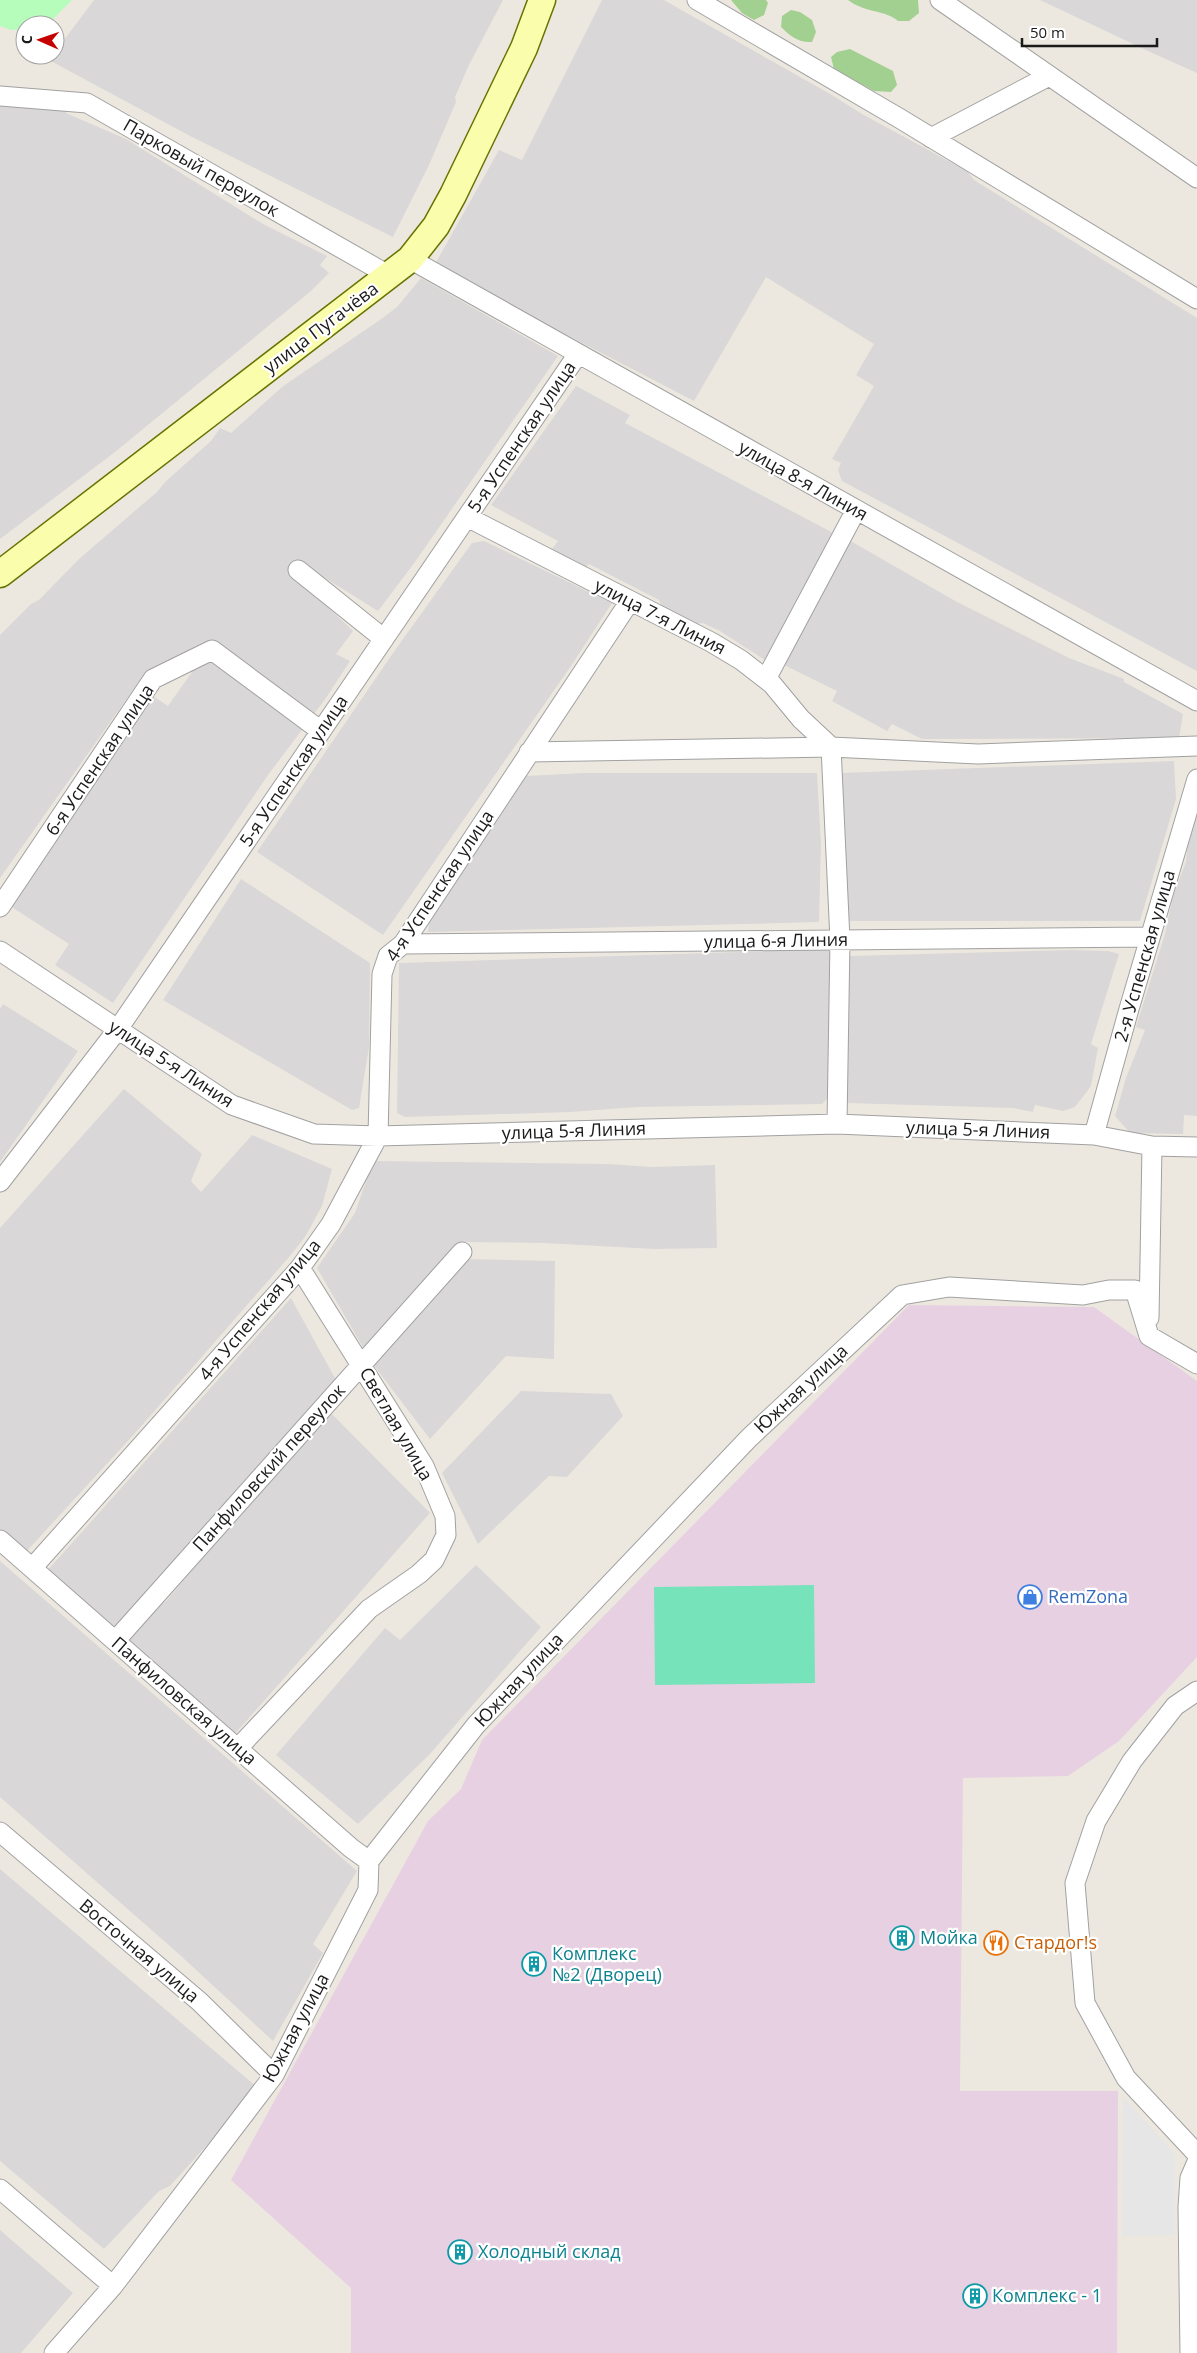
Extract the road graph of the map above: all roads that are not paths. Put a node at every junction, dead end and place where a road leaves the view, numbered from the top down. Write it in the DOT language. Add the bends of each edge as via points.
graph roads {
  1 [pos="542,0"];
  2 [pos="697,0"];
  3 [pos="940,0"];
  4 [pos="1049,76"];
  5 [pos="0,96"];
  6 [pos="931,138"];
  7 [pos="1197,178"];
  8 [pos="410,259"];
  9 [pos="390,276"];
  10 [pos="1197,298"];
  11 [pos="578,354"];
  12 [pos="856,510"];
  13 [pos="467,517"];
  14 [pos="298,570"];
  15 [pos="0,574"];
  16 [pos="630,602"];
  17 [pos="384,639"];
  18 [pos="766,679"];
  19 [pos="1197,701"];
  20 [pos="321,731"];
  21 [pos="1197,746"];
  22 [pos="831,747"];
  23 [pos="530,752"];
  24 [pos="1197,778"];
  25 [pos="0,907"];
  26 [pos="1149,937"];
  27 [pos="840,940"];
  28 [pos="403,944"];
  29 [pos="0,952"];
  30 [pos="118,1030"];
  31 [pos="837,1124"];
  32 [pos="1094,1134"];
  33 [pos="378,1136"];
  34 [pos="1152,1146"];
  35 [pos="1197,1146"];
  36 [pos="0,1182"];
  37 [pos="462,1252"];
  38 [pos="300,1268"];
  39 [pos="1149,1336"];
  40 [pos="361,1364"];
  41 [pos="1197,1364"];
  42 [pos="0,1540"];
  43 [pos="33,1567"];
  44 [pos="116,1640"];
  45 [pos="1197,1691"];
  46 [pos="238,1748"];
  47 [pos="0,1832"];
  48 [pos="370,1861"];
  49 [pos="274,2074"];
  50 [pos="1197,2154"];
  51 [pos="1197,2162"];
  52 [pos="0,2189"];
  53 [pos="113,2286"];
  54 [pos="54,2353"];
  55 [pos="1190,2353"];
  1 -- 8 [label="street, улица Пугачёва" via="524,48 453,195 436,226"];
  2 -- 6 [label="street"];
  3 -- 4 [label="street"];
  4 -- 6 [label="street"];
  4 -- 7 [label="street"];
  5 -- 9 [label="street, Парковый переулок" via="87,103"];
  6 -- 10 [label="street"];
  8 -- 9 [label="street, улица Пугачёва"];
  8 -- 11 [label="street, улица 8-я Линия"];
  9 -- 15 [label="street, улица Пугачёва"];
  11 -- 12 [label="street, улица 8-я Линия"];
  11 -- 13 [label="street, 5-я Успенская улица"];
  12 -- 18 [label="street"];
  12 -- 19 [label="street, улица 8-я Линия"];
  13 -- 16 [label="street, улица 7-я Линия"];
  13 -- 17 [label="street, 5-я Успенская улица"];
  14 -- 17 [label="street"];
  16 -- 18 [label="street, улица 7-я Линия" via="711,642"];
  16 -- 23 [label="street, 4-я Успенская улица"];
  17 -- 20 [label="street, 5-я Успенская улица"];
  18 -- 22 [label="street, улица 7-я Линия"];
  20 -- 25 [label="street, 6-я Успенская улица" via="212,650 153,679"];
  20 -- 30 [label="street, 5-я Успенская улица"];
  21 -- 22 [label="street" via="978,754"];
  22 -- 23 [label="street"];
  22 -- 27 [label="street"];
  23 -- 28 [label="street, 4-я Успенская улица"];
  24 -- 26 [label="street, 2-я Успенская улица"];
  26 -- 27 [label="street, улица 6-я Линия"];
  26 -- 32 [label="street, 2-я Успенская улица"];
  27 -- 28 [label="street, улица 6-я Линия"];
  27 -- 31 [label="street"];
  28 -- 33 [label="street, 4-я Успенская улица" via="388,956 382,974"];
  29 -- 30 [label="street, улица 5-я Линия"];
  30 -- 33 [label="street, улица 5-я Линия" via="232,1105 314,1134"];
  30 -- 36 [label="street, 5-я Успенская улица"];
  31 -- 32 [label="street, улица 5-я Линия"];
  31 -- 33 [label="street, улица 5-я Линия"];
  32 -- 34 [label="street, улица 5-я Линия"];
  33 -- 38 [label="street, 4-я Успенская улица" via="331,1224"];
  34 -- 35 [label="street, улица 5-я Линия"];
  34 -- 39 [label="street"];
  37 -- 40 [label="street, Панфиловский переулок"];
  38 -- 40 [label="street, Светлая улица"];
  38 -- 43 [label="street, 4-я Успенская улица"];
  39 -- 41 [label="street"];
  39 -- 48 [label="street, Южная улица" via="1135,1290 1083,1295 949,1287 902,1295 749,1438 476,1725"];
  40 -- 44 [label="street, Панфиловский переулок"];
  40 -- 46 [label="street, Светлая улица" via="424,1466 445,1516 446,1535 434,1560 369,1609"];
  42 -- 43 [label="street, Панфиловская улица"];
  43 -- 44 [label="street, Панфиловская улица"];
  44 -- 46 [label="street, Панфиловская улица"];
  45 -- 50 [label="street" via="1175,1706 1132,1761 1096,1821 1076,1883 1085,2003 1126,2078"];
  46 -- 48 [label="street, Панфиловская улица"];
  47 -- 49 [label="street, Восточная улица" via="200,2002"];
  48 -- 49 [label="street, Южная улица" via="368,1890"];
  49 -- 53 [label="street, Южная улица"];
  51 -- 55 [label="street" via="1190,2178 1188,2207"];
  52 -- 53 [label="street"];
  53 -- 54 [label="street, Южная улица"];
}
